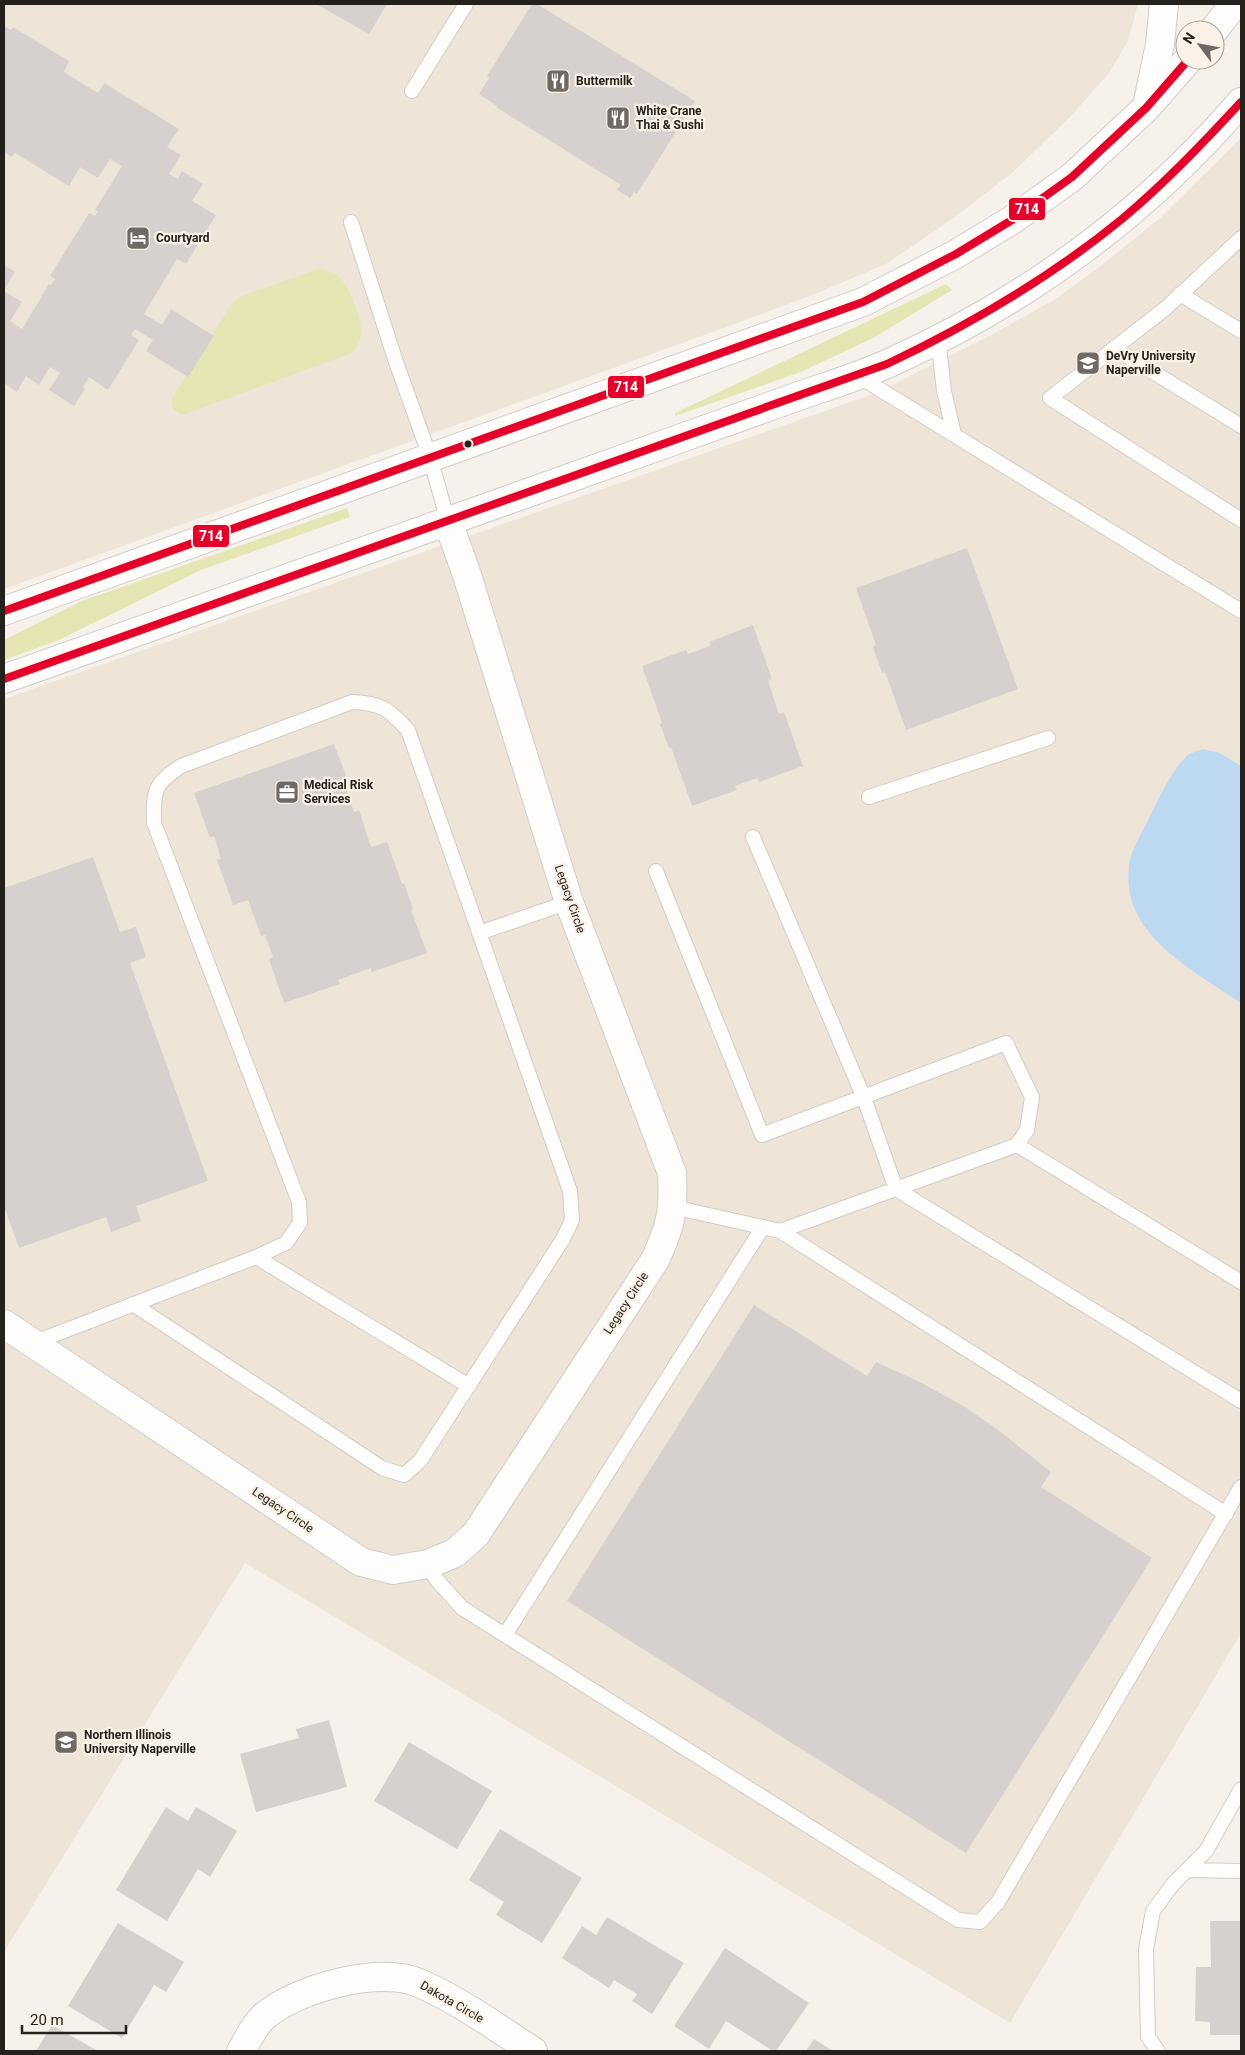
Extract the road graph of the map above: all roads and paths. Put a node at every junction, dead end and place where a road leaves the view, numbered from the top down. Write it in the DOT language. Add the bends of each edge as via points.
graph roads {
  1 [pos="466,4"];
  2 [pos="1164,4"];
  3 [pos="1234,4"];
  4 [pos="1222,20"];
  5 [pos="1179,70"];
  6 [pos="412,91"];
  7 [pos="1241,102"];
  8 [pos="1146,108"];
  9 [pos="351,222"];
  10 [pos="1241,238"];
  11 [pos="1180,294"];
  12 [pos="1241,331"];
  13 [pos="938,338"];
  14 [pos="1114,348"];
  15 [pos="856,375"];
  16 [pos="1241,426"];
  17 [pos="954,434"];
  18 [pos="430,457"];
  19 [pos="1241,520"];
  20 [pos="448,522"];
  21 [pos="1241,610"];
  22 [pos="4,611"];
  23 [pos="4,679"];
  24 [pos="1048,738"];
  25 [pos="869,797"];
  26 [pos="753,837"];
  27 [pos="656,871"];
  28 [pos="570,902"];
  29 [pos="479,932"];
  30 [pos="864,1098"];
  31 [pos="1017,1145"];
  32 [pos="896,1188"];
  33 [pos="673,1207"];
  34 [pos="763,1227"];
  35 [pos="780,1231"];
  36 [pos="256,1257"];
  37 [pos="1241,1282"];
  38 [pos="133,1304"];
  39 [pos="4,1324"];
  40 [pos="33,1343"];
  41 [pos="469,1386"];
  42 [pos="1241,1402"];
  43 [pos="1241,1488"];
  44 [pos="1226,1514"];
  45 [pos="428,1564"];
  46 [pos="505,1635"];
  47 [pos="1241,1789"];
  48 [pos="1187,1870"];
  49 [pos="1241,1871"];
  50 [pos="241,2051"];
  51 [pos="533,2051"];
  52 [pos="1158,2051"];
  1 -- 6 [label="lane"];
  2 -- 8 [label="street" via="1160,44"];
  3 -- 4 [label="street"];
  5 -- 8 [label="street"];
  7 -- 13 [label="street" via="1157,189 1107,232 1022,292"];
  8 -- 18 [label="street" via="1072,177 1012,220 956,254 863,302"];
  9 -- 18 [label="lane"];
  10 -- 11 [label="lane"];
  11 -- 12 [label="lane"];
  11 -- 14 [label="lane"];
  13 -- 15 [label="street" via="885,365"];
  13 -- 17 [label="lane" via="944,391"];
  14 -- 16 [label="lane"];
  14 -- 19 [label="lane" via="1050,398"];
  15 -- 17 [label="lane"];
  15 -- 20 [label="street"];
  17 -- 21 [label="lane"];
  18 -- 20 [label="lane"];
  18 -- 22 [label="street"];
  20 -- 23 [label="street"];
  20 -- 28 [label="street, Legacy Circle"];
  24 -- 25 [label="lane"];
  26 -- 30 [label="lane"];
  27 -- 30 [label="lane" via="762,1135"];
  28 -- 29 [label="lane"];
  28 -- 33 [label="street, Legacy Circle" via="672,1173"];
  29 -- 36 [label="lane" via="408,730 389,710 369,703 352,702 181,766 163,778 154,799 154,823 298,1202 300,1223 286,1243"];
  29 -- 41 [label="lane" via="570,1191 572,1220"];
  30 -- 31 [label="lane" via="1006,1043 1032,1097 1027,1130"];
  30 -- 32 [label="lane"];
  31 -- 32 [label="lane"];
  31 -- 37 [label="lane"];
  32 -- 35 [label="lane"];
  32 -- 42 [label="lane"];
  33 -- 34 [label="lane"];
  33 -- 45 [label="street, Legacy Circle" via="669,1228 655,1260 476,1534 455,1552"];
  34 -- 35 [label="lane"];
  34 -- 46 [label="lane"];
  35 -- 44 [label="lane"];
  36 -- 38 [label="lane"];
  36 -- 41 [label="lane"];
  38 -- 40 [label="lane"];
  38 -- 41 [label="lane" via="382,1468 404,1475 420,1461"];
  39 -- 40 [label="street, Legacy Circle"];
  40 -- 45 [label="street, Legacy Circle" via="361,1562 393,1570"];
  43 -- 44 [label="lane"];
  44 -- 46 [label="lane" via="998,1902 980,1922 958,1920"];
  45 -- 46 [label="lane" via="436,1579 462,1608"];
  47 -- 48 [label="lane" via="1206,1850"];
  48 -- 49 [label="lane"];
  48 -- 52 [label="lane" via="1153,1911 1146,1949 1148,2037"];
  50 -- 51 [label="street, Dakota Circle" via="265,2015 291,1998 316,1987 392,1977 425,1986"];
}
